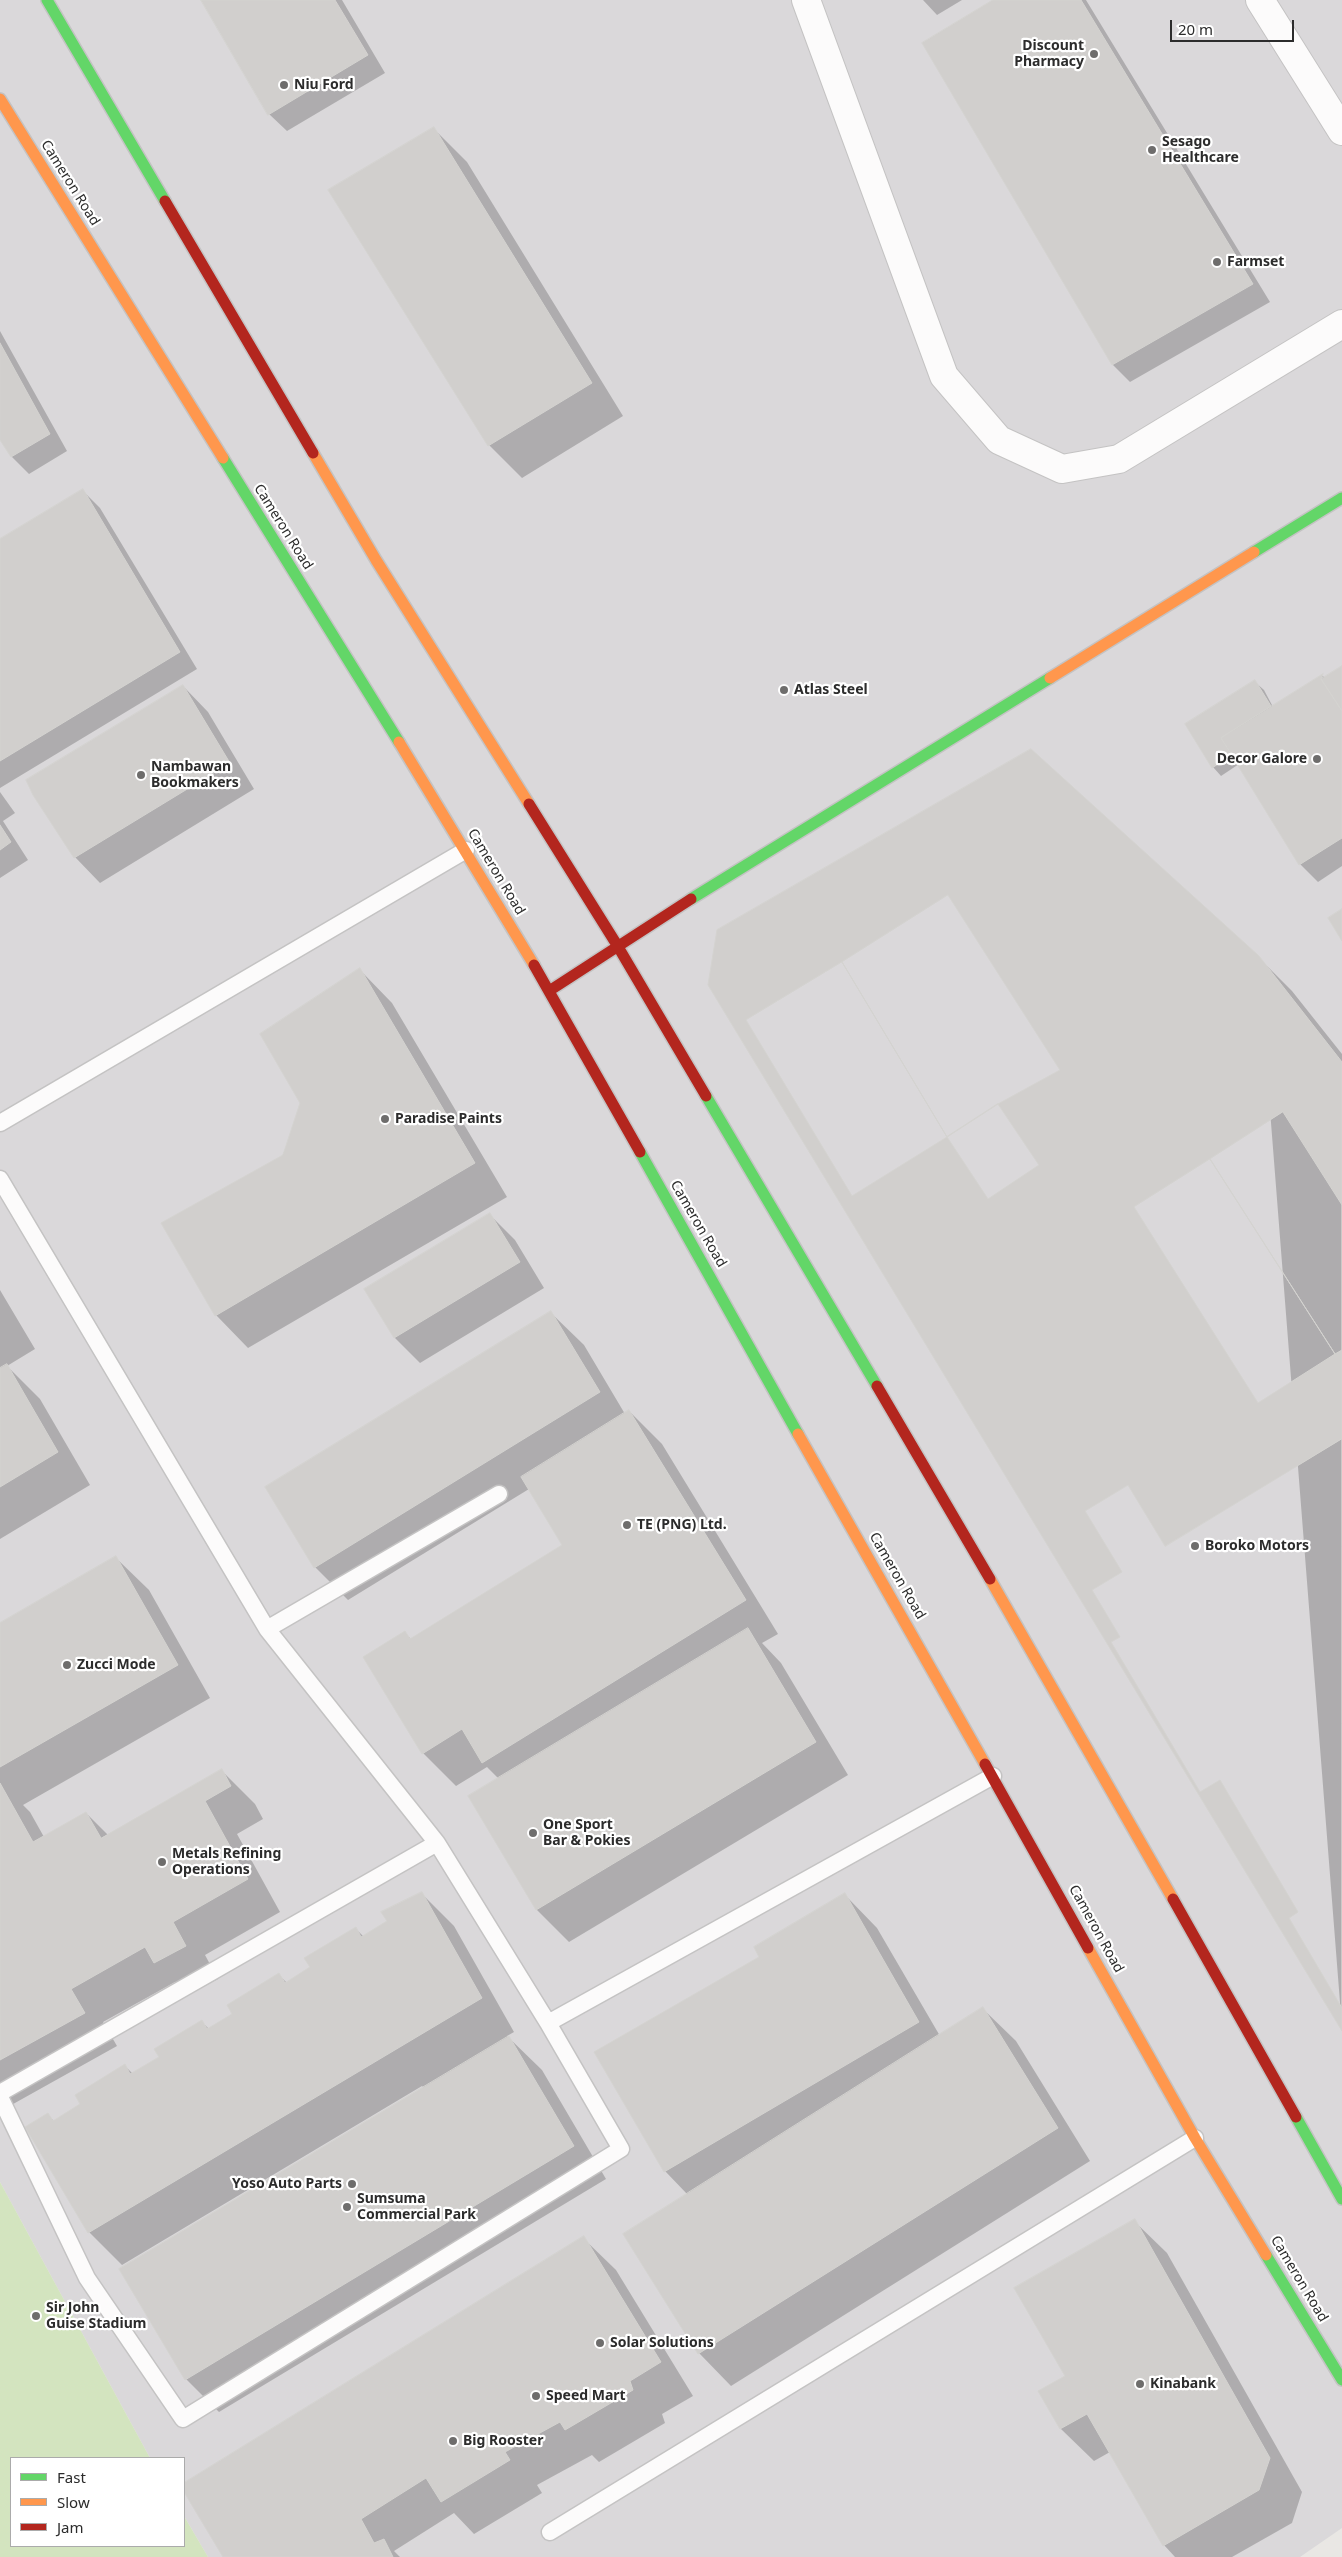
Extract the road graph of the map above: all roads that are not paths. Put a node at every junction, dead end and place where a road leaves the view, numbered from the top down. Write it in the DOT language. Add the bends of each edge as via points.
graph roads {
  1 [pos="47,0"];
  2 [pos="806,0"];
  3 [pos="1260,0"];
  4 [pos="0,99"];
  5 [pos="1342,132"];
  6 [pos="1342,324"];
  7 [pos="1342,498"];
  8 [pos="466,850"];
  9 [pos="617,945"];
  10 [pos="549,991"];
  11 [pos="0,1122"];
  12 [pos="0,1179"];
  13 [pos="499,1494"];
  14 [pos="267,1629"];
  15 [pos="993,1776"];
  16 [pos="437,1842"];
  17 [pos="548,2023"];
  18 [pos="0,2095"];
  19 [pos="1195,2138"];
  20 [pos="1342,2199"];
  21 [pos="1342,2380"];
  22 [pos="550,2532"];
  1 -- 9 [label="main road" via="376,560"];
  2 -- 6 [label="street" via="944,376 999,440 1062,469 1119,459"];
  3 -- 5 [label="street"];
  4 -- 8 [label="main road, Cameron Road"];
  7 -- 9 [label="main road"];
  8 -- 10 [label="main road, Cameron Road"];
  8 -- 11 [label="lane"];
  9 -- 10 [label="main road"];
  9 -- 20 [label="main road" via="1035,1654"];
  10 -- 15 [label="main road, Cameron Road"];
  12 -- 14 [label="lane"];
  13 -- 14 [label="lane"];
  14 -- 16 [label="lane"];
  15 -- 17 [label="lane"];
  15 -- 19 [label="main road, Cameron Road"];
  16 -- 17 [label="lane"];
  16 -- 18 [label="lane"];
  17 -- 18 [label="lane" via="620,2149 183,2419 87,2278"];
  19 -- 21 [label="main road, Cameron Road"];
  19 -- 22 [label="lane"];
}
